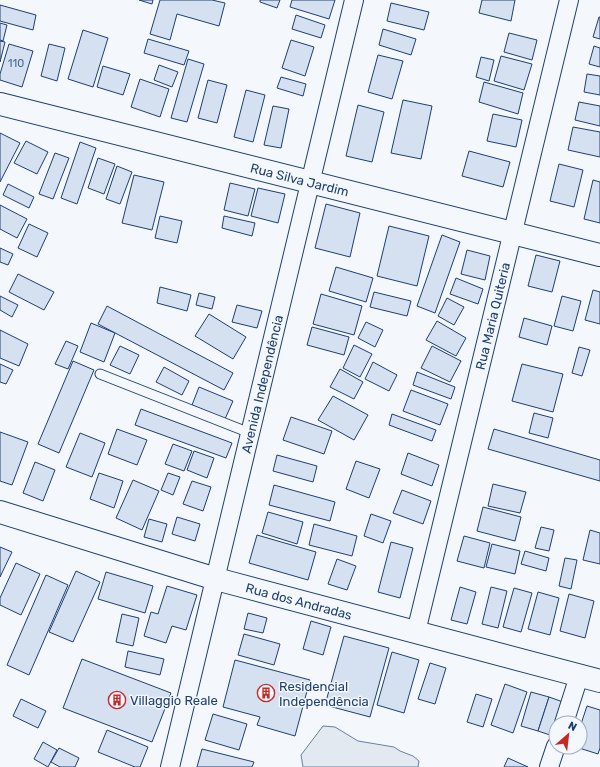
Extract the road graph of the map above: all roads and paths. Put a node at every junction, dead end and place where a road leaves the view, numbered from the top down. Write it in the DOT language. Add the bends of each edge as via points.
graph roads {
  1 [pos="354,0"];
  2 [pos="569,0"];
  3 [pos="0,104"];
  4 [pos="310,182"];
  5 [pos="512,233"];
  6 [pos="600,255"];
  7 [pos="100,374"];
  8 [pos="250,433"];
  9 [pos="0,512"];
  10 [pos="216,579"];
  11 [pos="416,632"];
  12 [pos="579,676"];
  13 [pos="600,681"];
  14 [pos="567,715"];
  15 [pos="553,755"];
  16 [pos="170,767"];
  17 [pos="549,767"];
  1 -- 4 [label="street, Avenida Independência"];
  2 -- 5 [label="street, Rua Maria Quiteria"];
  3 -- 4 [label="street, Rua Silva Jardim"];
  4 -- 5 [label="street, Rua Silva Jardim"];
  4 -- 8 [label="street, Avenida Independência"];
  5 -- 6 [label="street, Rua Silva Jardim"];
  5 -- 11 [label="street, Rua Maria Quiteria"];
  7 -- 8 [label="lane"];
  8 -- 10 [label="street, Avenida Independência"];
  9 -- 10 [label="street, Rua dos Andradas"];
  10 -- 11 [label="street, Rua dos Andradas"];
  10 -- 16 [label="street, Avenida Independência"];
  11 -- 12 [label="street, Rua dos Andradas"];
  12 -- 13 [label="street, Rua dos Andradas"];
  12 -- 14 [label="street"];
  15 -- 17 [label="street"];
}
